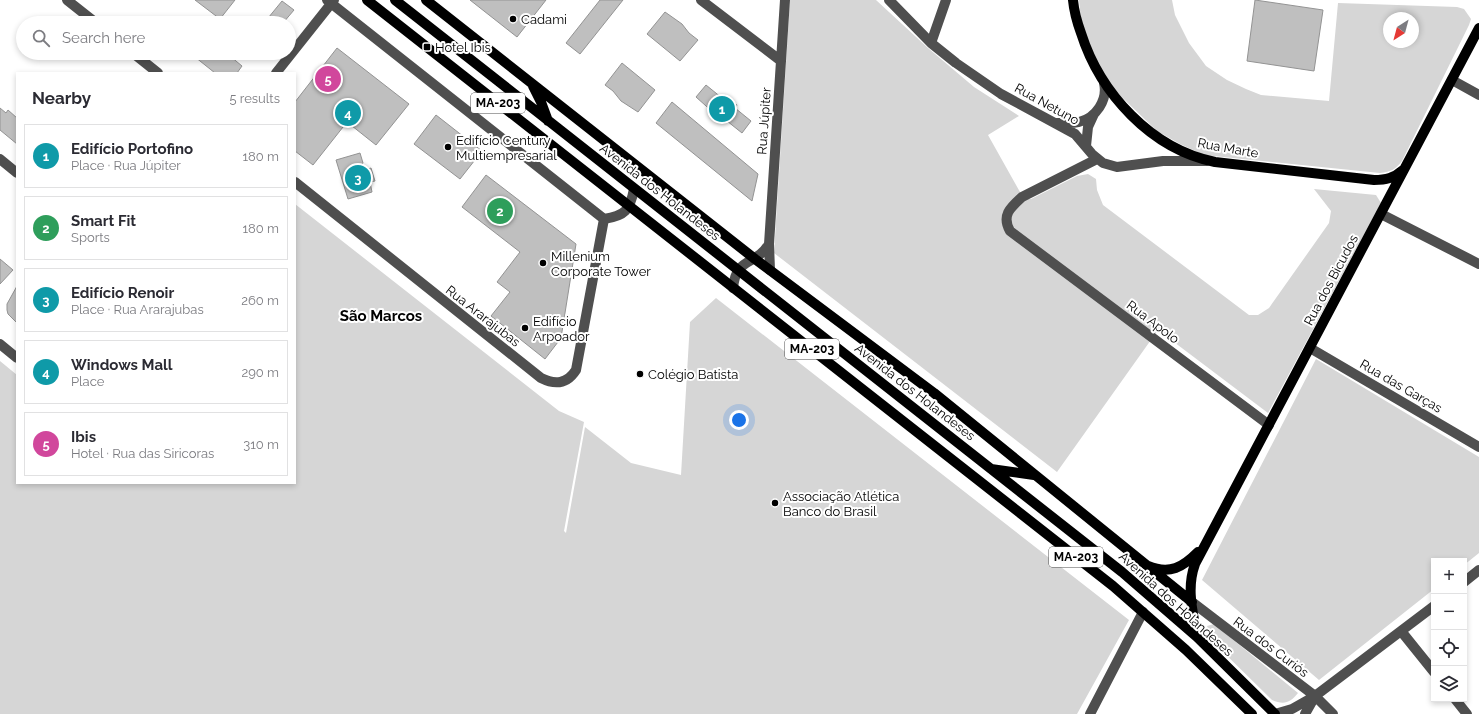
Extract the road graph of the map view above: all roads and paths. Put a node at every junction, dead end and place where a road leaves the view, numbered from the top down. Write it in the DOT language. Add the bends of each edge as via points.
graph roads {
  1 [pos="67,0"];
  2 [pos="367,0"];
  3 [pos="395,0"];
  4 [pos="426,0"];
  5 [pos="701,0"];
  6 [pos="785,0"];
  7 [pos="889,0"];
  8 [pos="946,0"];
  9 [pos="1073,0"];
  10 [pos="331,1"];
  11 [pos="87,16"];
  12 [pos="1479,28"];
  13 [pos="931,43"];
  14 [pos="296,47"];
  15 [pos="142,60"];
  16 [pos="286,60"];
  17 [pos="781,61"];
  18 [pos="157,72"];
  19 [pos="277,72"];
  20 [pos="1452,80"];
  21 [pos="530,83"];
  22 [pos="1104,83"];
  23 [pos="1479,95"];
  24 [pos="1095,112"];
  25 [pos="548,121"];
  26 [pos="1055,123"];
  27 [pos="1086,146"];
  28 [pos="0,159"];
  29 [pos="1098,159"];
  30 [pos="1215,162"];
  31 [pos="1405,168"];
  32 [pos="16,172"];
  33 [pos="1374,180"];
  34 [pos="296,183"];
  35 [pos="634,189"];
  36 [pos="1388,200"];
  37 [pos="629,206"];
  38 [pos="1381,214"];
  39 [pos="604,220"];
  40 [pos="769,244"];
  41 [pos="755,259"];
  42 [pos="1479,264"];
  43 [pos="770,270"];
  44 [pos="738,271"];
  45 [pos="733,288"];
  46 [pos="0,344"];
  47 [pos="1310,348"];
  48 [pos="16,357"];
  49 [pos="1269,425"];
  50 [pos="1479,447"];
  51 [pos="990,469"];
  52 [pos="1034,475"];
  53 [pos="1207,544"];
  54 [pos="1145,565"];
  55 [pos="1479,570"];
  56 [pos="1467,580"];
  57 [pos="1192,602"];
  58 [pos="1431,608"];
  59 [pos="1144,612"];
  60 [pos="1401,631"];
  61 [pos="1197,637"];
  62 [pos="1431,668"];
  63 [pos="1315,696"];
  64 [pos="1457,702"];
  65 [pos="1090,714"];
  66 [pos="1252,714"];
  67 [pos="1275,714"];
  68 [pos="1305,714"];
  69 [pos="1333,714"];
  70 [pos="1467,714"];
  1 -- 11 [label="street"];
  2 -- 37 [label="main road, MA-203"];
  3 -- 25 [label="main road, Avenida dos Holandeses / MA-203"];
  4 -- 21 [label="main road, Avenida dos Holandeses"];
  5 -- 17 [label="street"];
  6 -- 17 [label="street, Rua Júpiter"];
  7 -- 13 [label="street, Rua Netuno"];
  8 -- 13 [label="street"];
  9 -- 22 [label="main road, Rua Marte" via="1087,52"];
  10 -- 14 [label="street"];
  10 -- 39 [label="street"];
  12 -- 20 [label="main road, Rua dos Bicudos"];
  13 -- 26 [label="street, Rua Netuno" via="981,82"];
  15 -- 18 [label="street"];
  16 -- 19 [label="street"];
  17 -- 40 [label="street, Rua Júpiter"];
  20 -- 23 [label="street"];
  20 -- 31 [label="main road, Rua dos Bicudos"];
  21 -- 25 [label="main road"];
  21 -- 41 [label="main road, Avenida dos Holandeses"];
  22 -- 24 [label="street" via="1105,96"];
  22 -- 30 [label="main road, Rua Marte" via="1126,109 1159,138 1194,157"];
  24 -- 26 [label="street" via="1078,122"];
  24 -- 27 [label="street" via="1088,127"];
  25 -- 35 [label="main road, Avenida dos Holandeses / MA-203"];
  26 -- 27 [label="street, Rua Netuno" via="1074,134"];
  27 -- 29 [label="street, Rua Netuno"];
  28 -- 32 [label="street"];
  29 -- 30 [label="street, Rua Netuno" via="1117,167 1171,161"];
  29 -- 49 [label="street, Rua Apolo" via="1022,197 1014,204 1005,219 1010,231"];
  30 -- 33 [label="main road, Rua Marte"];
  31 -- 33 [label="main road, Rua Marte" via="1391,178"];
  31 -- 36 [label="main road, Rua dos Bicudos"];
  33 -- 36 [label="main road" via="1384,188"];
  34 -- 39 [label="street, Rua Ararajubas" via="541,378 557,383 566,381 576,370"];
  35 -- 37 [label="street"];
  35 -- 44 [label="main road, Avenida dos Holandeses / MA-203"];
  36 -- 38 [label="main road, Rua dos Bicudos"];
  37 -- 39 [label="street" via="619,216"];
  37 -- 45 [label="main road, MA-203"];
  38 -- 42 [label="street"];
  38 -- 47 [label="main road, Rua dos Bicudos"];
  40 -- 41 [label="street"];
  40 -- 43 [label="street, Rua Júpiter"];
  41 -- 43 [label="main road, Avenida dos Holandeses"];
  41 -- 44 [label="street" via="744,264"];
  43 -- 52 [label="main road, Avenida dos Holandeses" via="934,393"];
  44 -- 45 [label="street"];
  44 -- 51 [label="main road, Avenida dos Holandeses / MA-203"];
  45 -- 59 [label="main road, MA-203"];
  46 -- 48 [label="street"];
  47 -- 49 [label="main road, Rua dos Bicudos"];
  47 -- 50 [label="street, Rua das Garças"];
  49 -- 53 [label="main road, Rua dos Bicudos"];
  51 -- 52 [label="main road"];
  51 -- 61 [label="main road, Avenida dos Holandeses / MA-203" via="1122,572"];
  52 -- 54 [label="main road, Avenida dos Holandeses"];
  53 -- 54 [label="main road, Rua dos Bicudos" via="1183,566 1159,569"];
  53 -- 57 [label="main road, Rua dos Bicudos" via="1191,574"];
  54 -- 57 [label="main road, Avenida dos Holandeses"];
  55 -- 56 [label="street"];
  57 -- 61 [label="main road, Rua dos Bicudos"];
  57 -- 63 [label="street, Rua dos Curiós"];
  58 -- 60 [label="street"];
  59 -- 65 [label="street"];
  59 -- 66 [label="main road, MA-203"];
  60 -- 62 [label="street"];
  60 -- 63 [label="street"];
  61 -- 67 [label="main road, Avenida dos Holandeses / MA-203"];
  63 -- 67 [label="street" via="1292,710"];
  63 -- 68 [label="street"];
  63 -- 69 [label="street, Rua dos Curiós"];
  64 -- 70 [label="street"];
}
